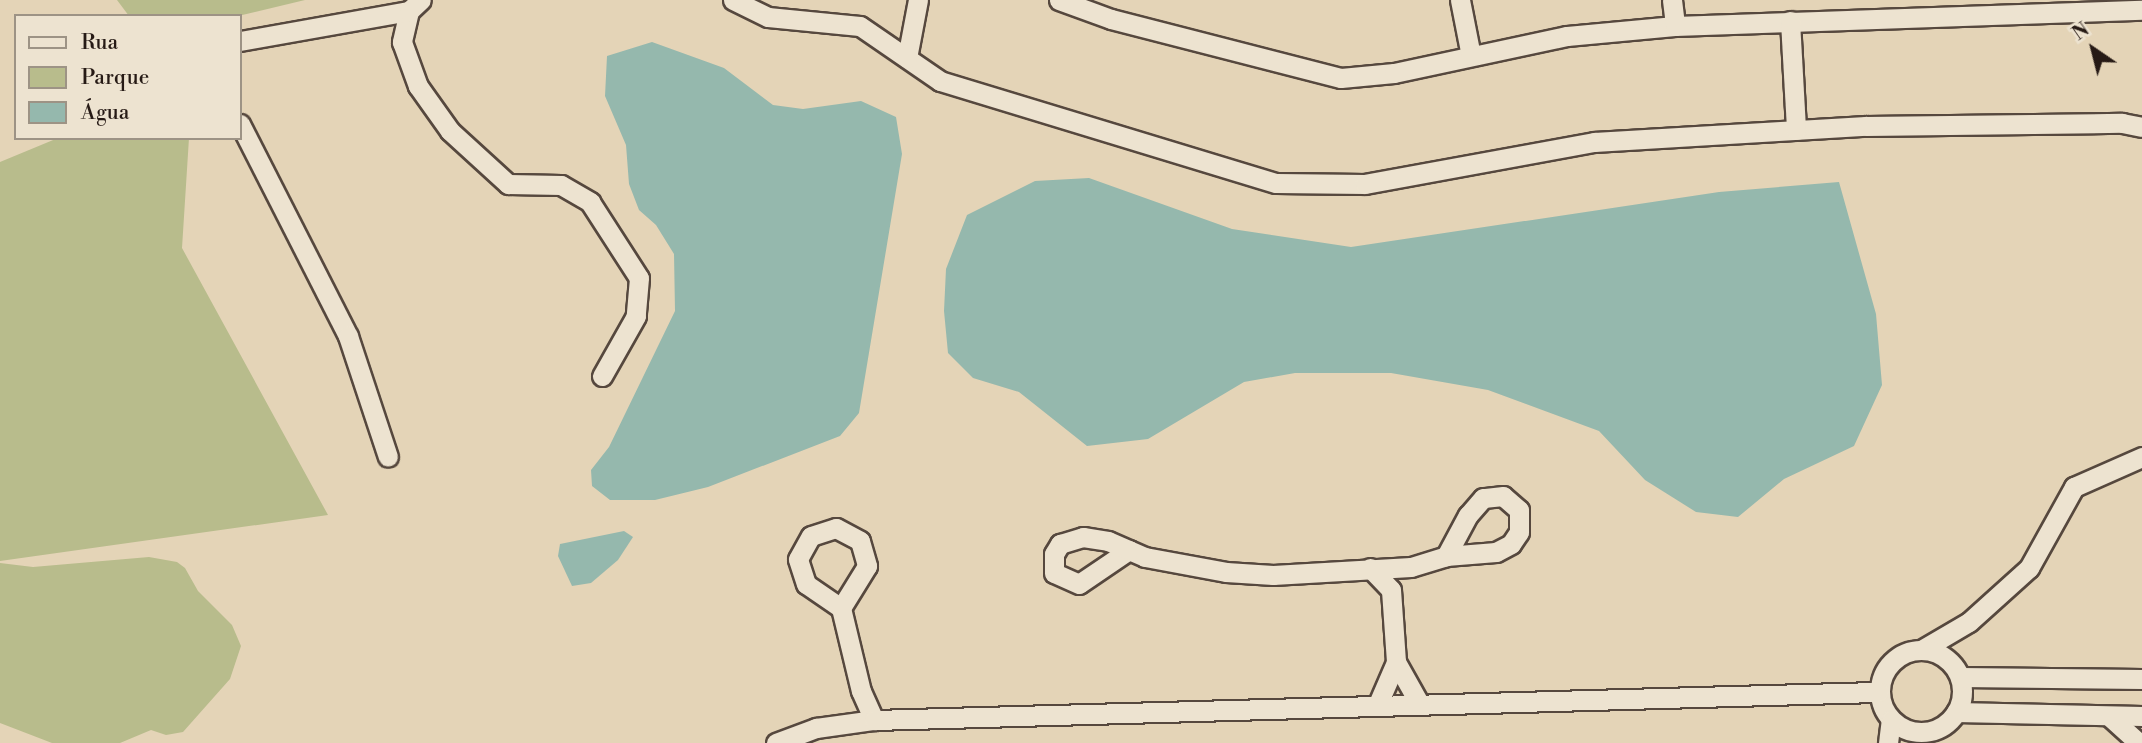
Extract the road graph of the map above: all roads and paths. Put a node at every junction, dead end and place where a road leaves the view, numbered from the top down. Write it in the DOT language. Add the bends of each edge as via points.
graph roads {
  1 [pos="733,0"];
  2 [pos="918,0"];
  3 [pos="1059,0"];
  4 [pos="1460,0"];
  5 [pos="1672,0"];
  6 [pos="415,5"];
  7 [pos="2142,10"];
  8 [pos="1790,22"];
  9 [pos="1675,26"];
  10 [pos="242,41"];
  11 [pos="1471,57"];
  12 [pos="907,58"];
  13 [pos="2142,127"];
  14 [pos="242,128"];
  15 [pos="1796,130"];
  16 [pos="602,376"];
  17 [pos="388,457"];
  18 [pos="2141,458"];
  19 [pos="1129,550"];
  20 [pos="1446,556"];
  21 [pos="1411,567"];
  22 [pos="1370,568"];
  23 [pos="1391,590"];
  24 [pos="841,608"];
  25 [pos="1969,622"];
  26 [pos="1923,649"];
  27 [pos="1396,662"];
  28 [pos="1956,670"];
  29 [pos="2142,679"];
  30 [pos="861,691"];
  31 [pos="1879,692"];
  32 [pos="1419,704"];
  33 [pos="1377,706"];
  34 [pos="1956,712"];
  35 [pos="2142,716"];
  36 [pos="2110,717"];
  37 [pos="874,720"];
  38 [pos="1891,720"];
  39 [pos="847,723"];
  40 [pos="1915,738"];
  41 [pos="776,743"];
  42 [pos="1888,743"];
  43 [pos="2139,743"];
  1 -- 12 [label="street" via="768,17 860,26"];
  2 -- 12 [label="street"];
  3 -- 11 [label="street" via="1111,19 1341,78 1394,73"];
  4 -- 11 [label="street"];
  5 -- 9 [label="street"];
  6 -- 10 [label="street"];
  6 -- 16 [label="street" via="402,42 418,86 450,131 508,184 561,185 590,202 639,278 636,316"];
  7 -- 8 [label="street"];
  8 -- 9 [label="street"];
  8 -- 15 [label="street"];
  9 -- 11 [label="street" via="1567,36"];
  12 -- 15 [label="street" via="940,81 1276,183 1365,184 1594,142"];
  13 -- 15 [label="street" via="2109,123"];
  14 -- 17 [label="street" via="348,336"];
  18 -- 25 [label="street" via="2103,470 2074,487 2029,568"];
  19 -- 22 [label="street" via="1226,572 1273,575"];
  20 -- 21 [label="street"];
  21 -- 22 [label="street"];
  21 -- 23 [label="street"];
  22 -- 23 [label="street"];
  23 -- 27 [label="street"];
  24 -- 30 [label="street"];
  25 -- 26 [label="street"];
  25 -- 28 [label="street"];
  26 -- 28 [label="street"];
  26 -- 31 [label="street" via="1897,657 1887,666"];
  27 -- 32 [label="street"];
  27 -- 33 [label="street"];
  28 -- 29 [label="street"];
  28 -- 34 [label="street" via="1962,689"];
  30 -- 37 [label="street"];
  30 -- 39 [label="street"];
  31 -- 32 [label="street"];
  31 -- 38 [label="street"];
  32 -- 33 [label="street"];
  33 -- 37 [label="street"];
  34 -- 36 [label="street"];
  34 -- 40 [label="street" via="1936,730"];
  35 -- 36 [label="street"];
  36 -- 43 [label="street"];
  37 -- 39 [label="street"];
  38 -- 40 [label="street"];
  38 -- 42 [label="street"];
  39 -- 41 [label="street" via="816,728"];
}
